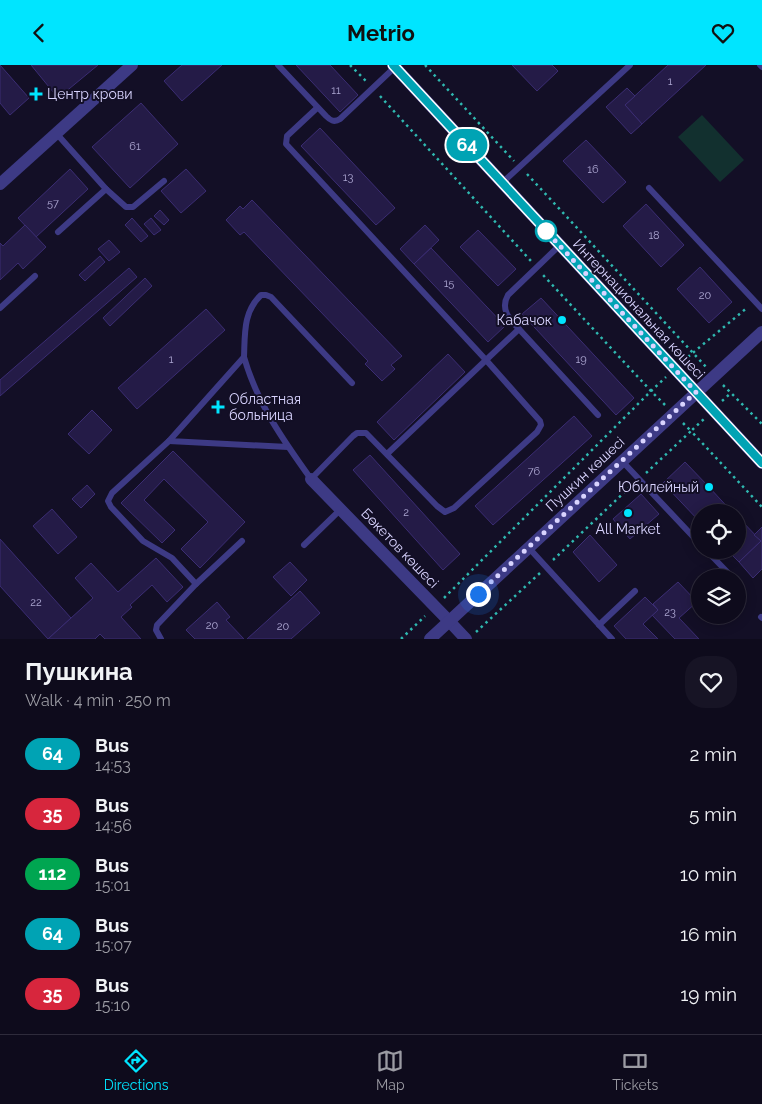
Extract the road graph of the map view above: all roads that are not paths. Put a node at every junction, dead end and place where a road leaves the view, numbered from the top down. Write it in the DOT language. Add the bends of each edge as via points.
graph roads {
  1 [pos="132,65"];
  2 [pos="278,65"];
  3 [pos="630,65"];
  4 [pos="394,66"];
  5 [pos="317,108"];
  6 [pos="56,133"];
  7 [pos="164,181"];
  8 [pos="0,183"];
  9 [pos="502,183"];
  10 [pos="649,188"];
  11 [pos="106,189"];
  12 [pos="58,232"];
  13 [pos="560,245"];
  14 [pos="35,276"];
  15 [pos="0,308"];
  16 [pos="762,309"];
  17 [pos="519,329"];
  18 [pos="762,332"];
  19 [pos="244,357"];
  20 [pos="486,360"];
  21 [pos="352,383"];
  22 [pos="696,392"];
  23 [pos="598,415"];
  24 [pos="169,441"];
  25 [pos="288,447"];
  26 [pos="387,454"];
  27 [pos="622,461"];
  28 [pos="762,463"];
  29 [pos="311,479"];
  30 [pos="341,509"];
  31 [pos="691,534"];
  32 [pos="242,541"];
  33 [pos="304,545"];
  34 [pos="528,547"];
  35 [pos="715,559"];
  36 [pos="724,569"];
  37 [pos="196,584"];
  38 [pos="635,591"];
  39 [pos="449,621"];
  40 [pos="599,625"];
  41 [pos="470,637"];
  42 [pos="161,639"];
  43 [pos="430,639"];
  44 [pos="612,639"];
  1 -- 6 [label="street"];
  2 -- 5 [label="lane"];
  3 -- 9 [label="lane"];
  4 -- 5 [label="lane" via="338,121 330,120"];
  4 -- 9 [label="street, Интернациональная көшесі"];
  5 -- 20 [label="lane" via="287,135 286,144"];
  6 -- 8 [label="street"];
  6 -- 11 [label="lane"];
  7 -- 11 [label="lane" via="130,208"];
  9 -- 13 [label="street, Интернациональная көшесі"];
  10 -- 16 [label="lane"];
  11 -- 12 [label="lane"];
  13 -- 17 [label="lane" via="510,292 505,301 504,308"];
  13 -- 22 [label="street, Интернациональная көшесі"];
  14 -- 15 [label="lane"];
  17 -- 20 [label="lane"];
  17 -- 23 [label="lane"];
  18 -- 22 [label="street, Пушкин көшесі"];
  19 -- 21 [label="lane" via="249,311 261,295 266,295"];
  19 -- 24 [label="lane"];
  19 -- 25 [label="lane" via="256,392"];
  20 -- 26 [label="lane"];
  20 -- 26 [label="lane" via="537,417 540,425 537,432 446,512"];
  22 -- 27 [label="street, Пушкин көшесі"];
  22 -- 28 [label="street, Интернациональная көшесі"];
  24 -- 25 [label="lane"];
  24 -- 37 [label="lane" via="112,493 108,501 143,541 172,558"];
  25 -- 29 [label="lane"];
  26 -- 29 [label="lane" via="366,433 357,433"];
  27 -- 31 [label="lane"];
  27 -- 34 [label="street, Пушкин көшесі"];
  29 -- 30 [label="street, Бөкетов көшесі"];
  30 -- 33 [label="lane"];
  30 -- 39 [label="street, Бөкетов көшесі"];
  32 -- 37 [label="lane"];
  34 -- 39 [label="street, Пушкин көшесі"];
  34 -- 40 [label="lane"];
  35 -- 36 [label="lane"];
  37 -- 42 [label="lane" via="157,625"];
  38 -- 40 [label="lane"];
  39 -- 41 [label="street, Бөкетов көшесі"];
  39 -- 43 [label="street, Пушкин көшесі"];
  40 -- 44 [label="lane"];
}
